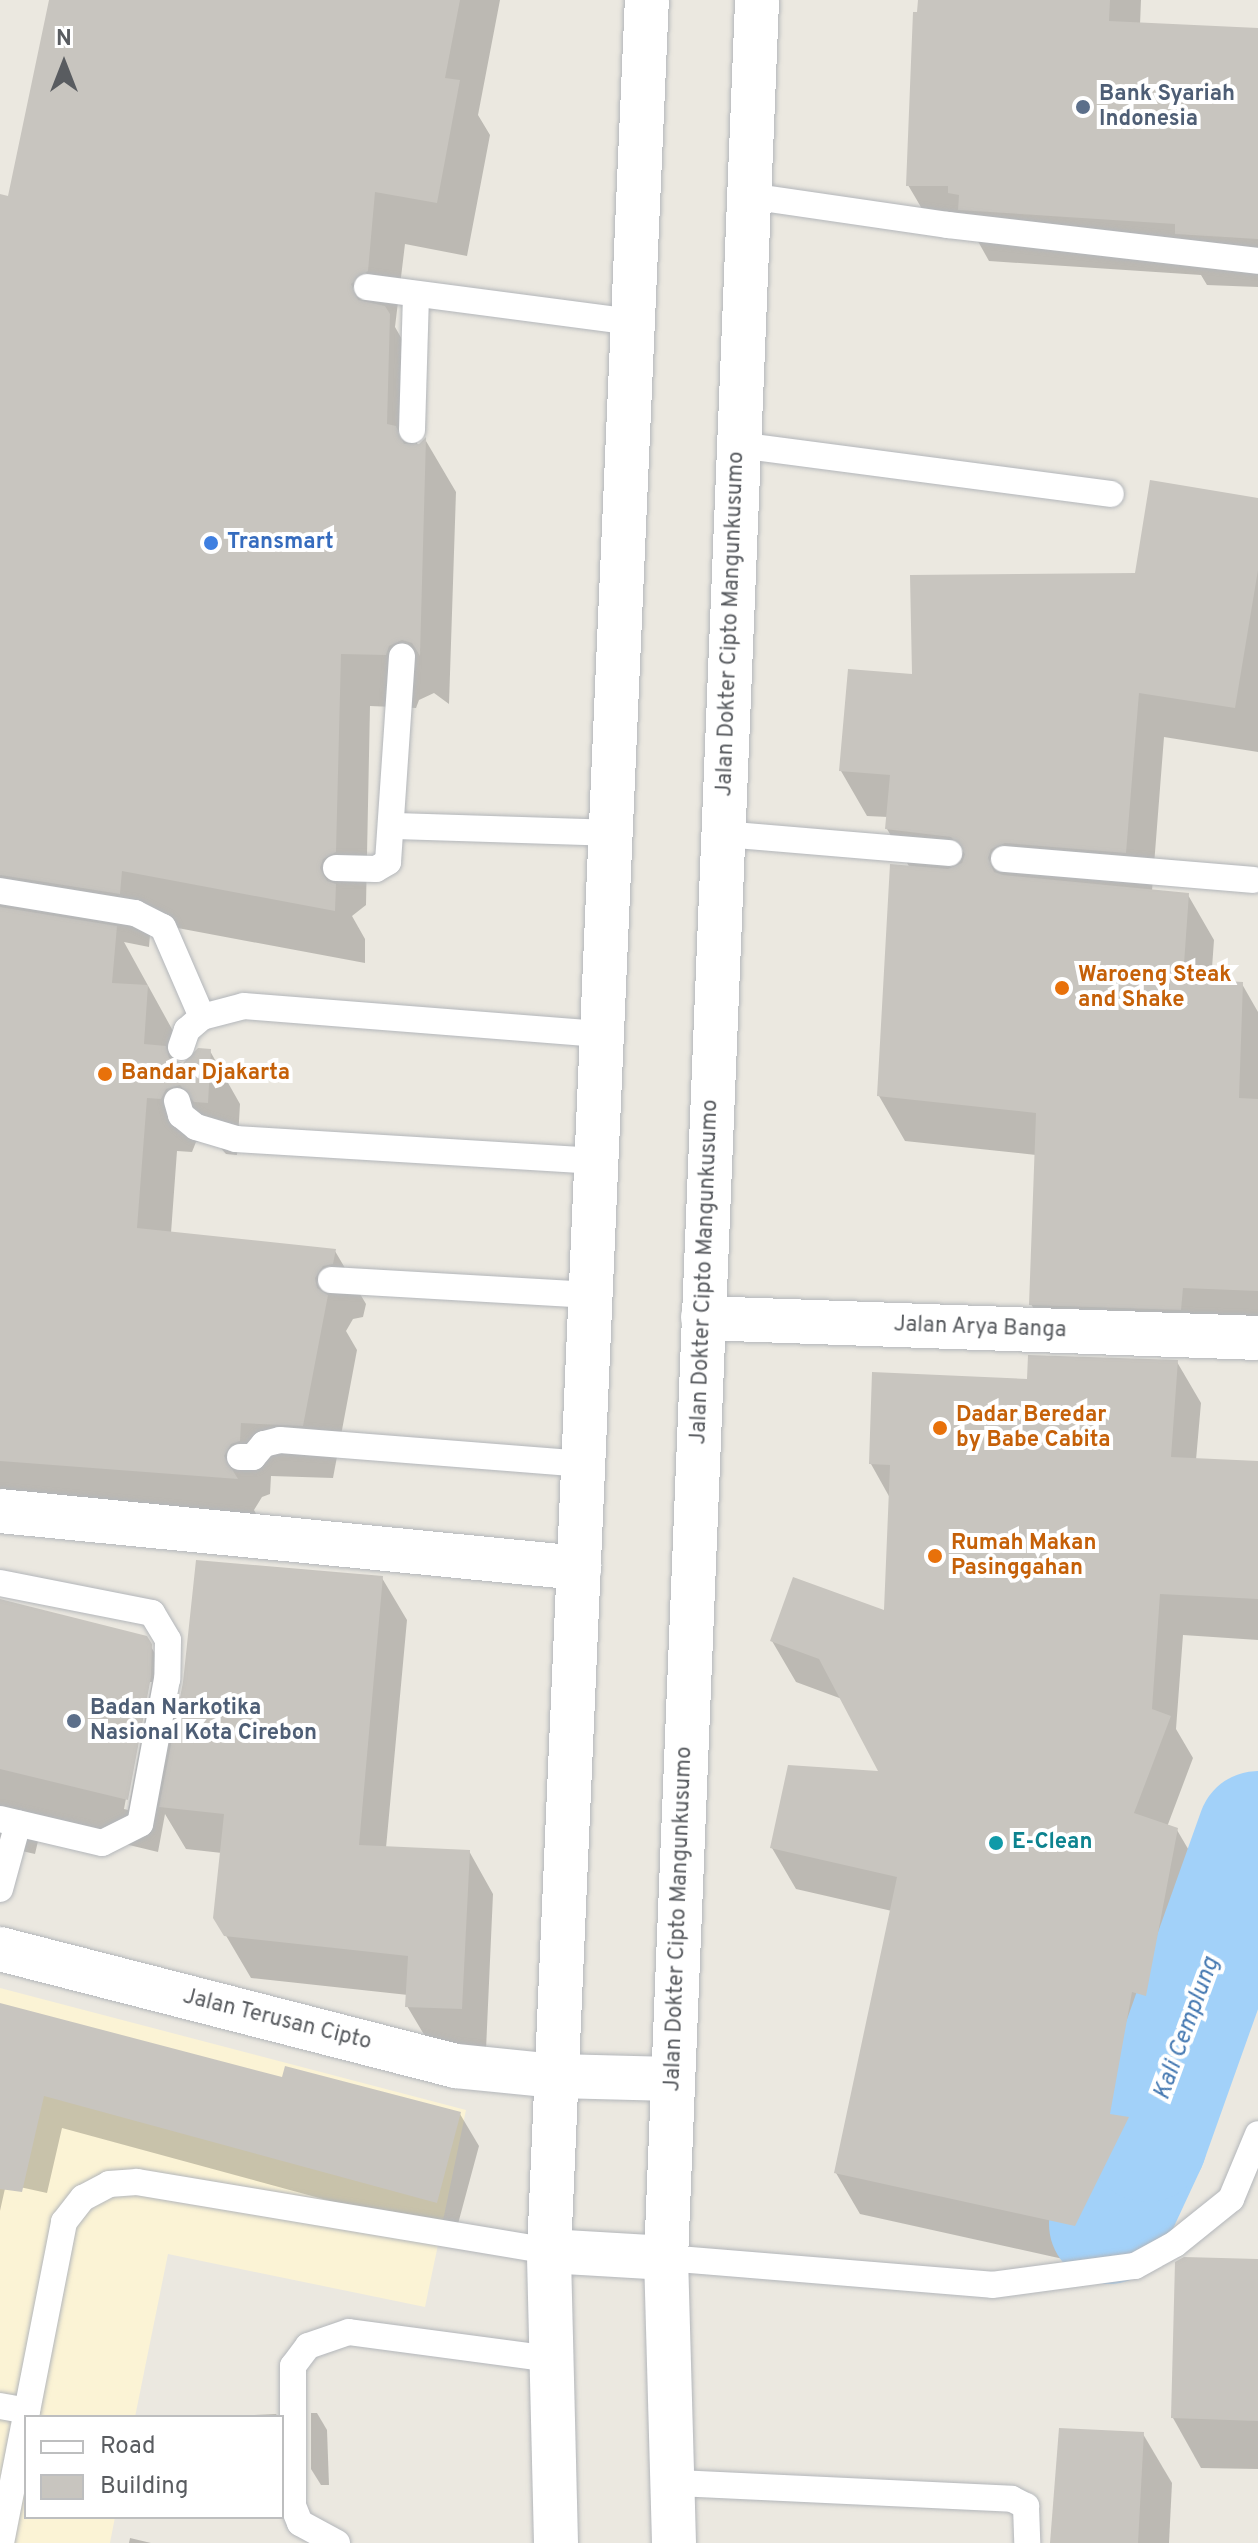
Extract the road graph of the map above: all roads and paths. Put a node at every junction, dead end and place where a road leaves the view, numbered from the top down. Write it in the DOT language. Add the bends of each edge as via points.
graph roads {
  1 [pos="647,0"];
  2 [pos="757,0"];
  3 [pos="749,196"];
  4 [pos="1258,261"];
  5 [pos="367,287"];
  6 [pos="416,294"];
  7 [pos="634,322"];
  8 [pos="412,430"];
  9 [pos="739,445"];
  10 [pos="1111,494"];
  11 [pos="402,656"];
  12 [pos="393,826"];
  13 [pos="611,833"];
  14 [pos="723,834"];
  15 [pos="949,853"];
  16 [pos="1004,859"];
  17 [pos="336,868"];
  18 [pos="1253,880"];
  19 [pos="0,891"];
  20 [pos="202,1017"];
  21 [pos="602,1034"];
  22 [pos="181,1047"];
  23 [pos="177,1101"];
  24 [pos="596,1161"];
  25 [pos="331,1280"];
  26 [pos="591,1295"];
  27 [pos="703,1318"];
  28 [pos="1258,1338"];
  29 [pos="240,1457"];
  30 [pos="584,1464"];
  31 [pos="0,1511"];
  32 [pos="579,1568"];
  33 [pos="0,1583"];
  34 [pos="9,1821"];
  35 [pos="0,1889"];
  36 [pos="0,1949"];
  37 [pos="557,2076"];
  38 [pos="672,2079"];
  39 [pos="1258,2134"];
  40 [pos="549,2251"];
  41 [pos="666,2258"];
  42 [pos="552,2359"];
  43 [pos="0,2406"];
  44 [pos="27,2411"];
  45 [pos="26,2415"];
  46 [pos="24,2426"];
  47 [pos="677,2483"];
  48 [pos="1,2543"];
  49 [pos="337,2543"];
  50 [pos="556,2543"];
  51 [pos="674,2543"];
  52 [pos="1027,2543"];
  1 -- 7 [label="main road"];
  2 -- 3 [label="main road, Jalan Dokter Cipto Mangunkusumo"];
  3 -- 4 [label="lane"];
  3 -- 9 [label="main road, Jalan Dokter Cipto Mangunkusumo"];
  5 -- 6 [label="lane"];
  6 -- 7 [label="lane"];
  6 -- 8 [label="lane"];
  7 -- 13 [label="main road"];
  9 -- 10 [label="lane"];
  9 -- 14 [label="main road, Jalan Dokter Cipto Mangunkusumo"];
  11 -- 12 [label="lane"];
  12 -- 13 [label="lane"];
  12 -- 17 [label="lane" via="388,862 376,869"];
  13 -- 21 [label="main road"];
  14 -- 15 [label="lane"];
  14 -- 27 [label="main road, Jalan Dokter Cipto Mangunkusumo"];
  16 -- 18 [label="lane"];
  19 -- 20 [label="lane" via="135,913 163,927"];
  20 -- 21 [label="lane" via="244,1006"];
  20 -- 22 [label="lane" via="187,1030"];
  21 -- 24 [label="main road"];
  23 -- 24 [label="lane" via="181,1115 196,1127 236,1139"];
  24 -- 26 [label="main road"];
  25 -- 26 [label="lane"];
  26 -- 30 [label="main road"];
  27 -- 28 [label="main road, Jalan Arya Banga"];
  27 -- 38 [label="main road, Jalan Dokter Cipto Mangunkusumo"];
  29 -- 30 [label="lane" via="253,1457 281,1433"];
  30 -- 32 [label="main road"];
  31 -- 32 [label="main road"];
  32 -- 37 [label="main road"];
  33 -- 34 [label="lane" via="152,1613 168,1640 167,1679 140,1824 102,1843"];
  34 -- 35 [label="lane"];
  36 -- 37 [label="main road, Jalan Terusan Cipto" via="456,2066"];
  37 -- 38 [label="main road, Jalan Terusan Cipto"];
  37 -- 40 [label="main road"];
  38 -- 41 [label="main road, Jalan Dokter Cipto Mangunkusumo"];
  39 -- 41 [label="lane" via="1231,2199 1175,2244 1135,2266 992,2285"];
  40 -- 41 [label="main road"];
  40 -- 42 [label="main road"];
  40 -- 44 [label="lane" via="137,2182 109,2184 83,2198 64,2222"];
  41 -- 47 [label="main road, Jalan Dokter Cipto Mangunkusumo" via="667,2391"];
  42 -- 49 [label="lane" via="349,2332 308,2346 293,2366 293,2506 300,2523"];
  42 -- 50 [label="main road"];
  43 -- 44 [label="lane"];
  44 -- 45 [label="lane"];
  46 -- 48 [label="lane"];
  47 -- 51 [label="main road, Jalan Dokter Cipto Mangunkusumo"];
  47 -- 52 [label="lane" via="1012,2499 1026,2506"];
}
